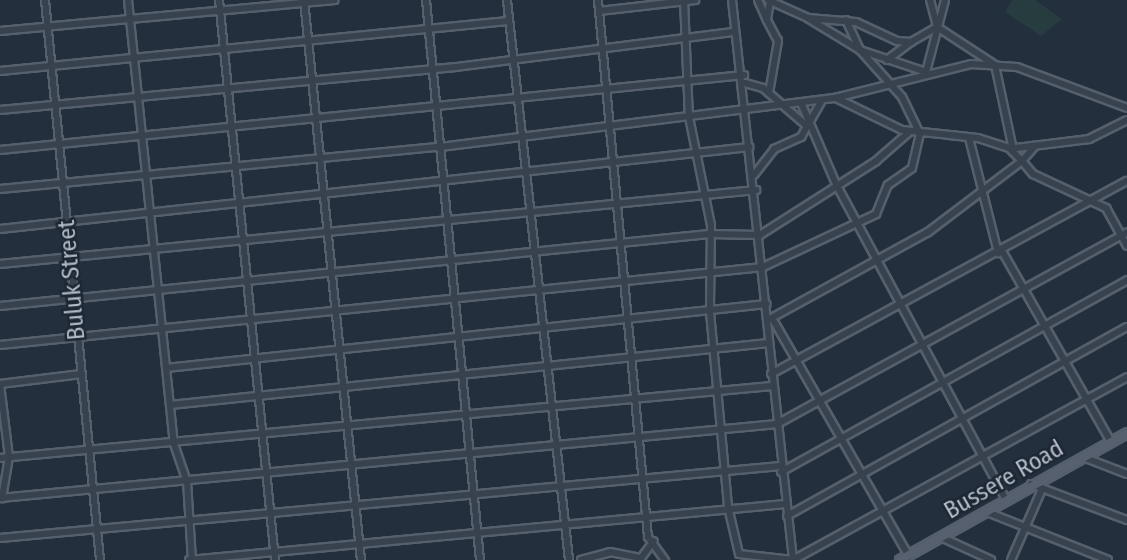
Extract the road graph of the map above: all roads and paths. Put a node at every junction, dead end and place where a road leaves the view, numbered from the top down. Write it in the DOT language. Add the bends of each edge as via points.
graph roads {
  1 [pos="45,0"];
  2 [pos="128,0"];
  3 [pos="335,0"];
  4 [pos="426,0"];
  5 [pos="507,0"];
  6 [pos="598,0"];
  7 [pos="695,0"];
  8 [pos="733,0"];
  9 [pos="758,0"];
  10 [pos="769,0"];
  11 [pos="930,0"];
  12 [pos="945,0"];
  13 [pos="684,1"];
  14 [pos="304,2"];
  15 [pos="219,4"];
  16 [pos="599,11"];
  17 [pos="808,18"];
  18 [pos="130,19"];
  19 [pos="766,20"];
  20 [pos="845,20"];
  21 [pos="509,21"];
  22 [pos="47,27"];
  23 [pos="937,27"];
  24 [pos="429,30"];
  25 [pos="0,31"];
  26 [pos="734,32"];
  27 [pos="308,39"];
  28 [pos="685,40"];
  29 [pos="911,42"];
  30 [pos="223,49"];
  31 [pos="602,50"];
  32 [pos="860,50"];
  33 [pos="134,58"];
  34 [pos="514,60"];
  35 [pos="887,60"];
  36 [pos="995,65"];
  37 [pos="51,66"];
  38 [pos="433,68"];
  39 [pos="0,71"];
  40 [pos="926,72"];
  41 [pos="311,79"];
  42 [pos="745,79"];
  43 [pos="686,80"];
  44 [pos="892,82"];
  45 [pos="228,88"];
  46 [pos="605,90"];
  47 [pos="769,93"];
  48 [pos="138,98"];
  49 [pos="519,99"];
  50 [pos="821,102"];
  51 [pos="56,105"];
  52 [pos="436,105"];
  53 [pos="802,105"];
  54 [pos="785,107"];
  55 [pos="1127,108"];
  56 [pos="0,110"];
  57 [pos="745,110"];
  58 [pos="689,117"];
  59 [pos="316,119"];
  60 [pos="1127,120"];
  61 [pos="231,127"];
  62 [pos="808,128"];
  63 [pos="609,129"];
  64 [pos="909,132"];
  65 [pos="920,134"];
  66 [pos="143,136"];
  67 [pos="524,138"];
  68 [pos="969,138"];
  69 [pos="59,145"];
  70 [pos="1035,146"];
  71 [pos="440,147"];
  72 [pos="750,147"];
  73 [pos="1014,149"];
  74 [pos="0,150"];
  75 [pos="695,154"];
  76 [pos="320,160"];
  77 [pos="1022,161"];
  78 [pos="615,164"];
  79 [pos="234,166"];
  80 [pos="147,175"];
  81 [pos="527,175"];
  82 [pos="754,175"];
  83 [pos="1127,181"];
  84 [pos="63,183"];
  85 [pos="835,184"];
  86 [pos="444,185"];
  87 [pos="0,188"];
  88 [pos="756,190"];
  89 [pos="324,195"];
  90 [pos="705,195"];
  91 [pos="979,197"];
  92 [pos="1092,200"];
  93 [pos="238,203"];
  94 [pos="620,206"];
  95 [pos="150,214"];
  96 [pos="531,214"];
  97 [pos="67,221"];
  98 [pos="448,222"];
  99 [pos="857,222"];
  100 [pos="0,229"];
  101 [pos="1124,233"];
  102 [pos="328,234"];
  103 [pos="709,234"];
  104 [pos="760,235"];
  105 [pos="242,240"];
  106 [pos="624,246"];
  107 [pos="1127,246"];
  108 [pos="154,250"];
  109 [pos="1000,252"];
  110 [pos="536,254"];
  111 [pos="70,258"];
  112 [pos="877,259"];
  113 [pos="451,263"];
  114 [pos="0,264"];
  115 [pos="763,267"];
  116 [pos="710,270"];
  117 [pos="332,275"];
  118 [pos="1127,280"];
  119 [pos="246,281"];
  120 [pos="625,284"];
  121 [pos="1023,287"];
  122 [pos="159,290"];
  123 [pos="541,293"];
  124 [pos="72,298"];
  125 [pos="454,301"];
  126 [pos="899,301"];
  127 [pos="767,304"];
  128 [pos="0,306"];
  129 [pos="336,310"];
  130 [pos="710,312"];
  131 [pos="249,319"];
  132 [pos="770,319"];
  133 [pos="627,321"];
  134 [pos="1044,324"];
  135 [pos="1127,327"];
  136 [pos="545,329"];
  137 [pos="162,330"];
  138 [pos="76,338"];
  139 [pos="457,338"];
  140 [pos="769,343"];
  141 [pos="922,343"];
  142 [pos="0,345"];
  143 [pos="340,348"];
  144 [pos="714,353"];
  145 [pos="799,358"];
  146 [pos="253,359"];
  147 [pos="631,361"];
  148 [pos="1065,361"];
  149 [pos="166,368"];
  150 [pos="549,368"];
  151 [pos="81,374"];
  152 [pos="771,374"];
  153 [pos="461,377"];
  154 [pos="1127,377"];
  155 [pos="943,380"];
  156 [pos="0,384"];
  157 [pos="772,386"];
  158 [pos="344,387"];
  159 [pos="717,390"];
  160 [pos="256,396"];
  161 [pos="1086,398"];
  162 [pos="822,399"];
  163 [pos="637,400"];
  164 [pos="170,405"];
  165 [pos="552,408"];
  166 [pos="2,410"];
  167 [pos="466,417"];
  168 [pos="964,418"];
  169 [pos="777,424"];
  170 [pos="347,428"];
  171 [pos="721,430"];
  172 [pos="1127,433"];
  173 [pos="263,436"];
  174 [pos="640,437"];
  175 [pos="843,437"];
  176 [pos="1111,442"];
  177 [pos="174,444"];
  178 [pos="555,445"];
  179 [pos="89,451"];
  180 [pos="469,454"];
  181 [pos="985,455"];
  182 [pos="1083,456"];
  183 [pos="9,457"];
  184 [pos="0,458"];
  185 [pos="351,463"];
  186 [pos="725,469"];
  187 [pos="781,469"];
  188 [pos="268,473"];
  189 [pos="863,474"];
  190 [pos="1127,474"];
  191 [pos="643,476"];
  192 [pos="187,481"];
  193 [pos="1030,484"];
  194 [pos="560,485"];
  195 [pos="1042,489"];
  196 [pos="93,493"];
  197 [pos="472,495"];
  198 [pos="1,498"];
  199 [pos="1006,500"];
  200 [pos="356,504"];
  201 [pos="785,504"];
  202 [pos="728,507"];
  203 [pos="273,511"];
  204 [pos="884,512"];
  205 [pos="987,512"];
  206 [pos="647,516"];
  207 [pos="787,516"];
  208 [pos="188,519"];
  209 [pos="1127,520"];
  210 [pos="564,524"];
  211 [pos="1024,526"];
  212 [pos="96,530"];
  213 [pos="477,533"];
  214 [pos="0,538"];
  215 [pos="943,538"];
  216 [pos="654,541"];
  217 [pos="360,543"];
  218 [pos="275,551"];
  219 [pos="739,557"];
  220 [pos="904,559"];
  221 [pos="100,560"];
  222 [pos="191,560"];
  223 [pos="275,560"];
  224 [pos="361,560"];
  225 [pos="480,560"];
  226 [pos="569,560"];
  227 [pos="581,560"];
  228 [pos="665,560"];
  229 [pos="793,560"];
  230 [pos="991,560"];
  231 [pos="1011,560"];
  232 [pos="1108,560"];
  1 -- 22 [label="street, Buluk Street"];
  2 -- 18 [label="street"];
  3 -- 14 [label="street"];
  4 -- 24 [label="street"];
  5 -- 21 [label="street"];
  6 -- 16 [label="street"];
  7 -- 13 [label="street"];
  8 -- 26 [label="street"];
  9 -- 19 [label="street"];
  10 -- 17 [label="street"];
  10 -- 19 [label="street"];
  11 -- 23 [label="street"];
  12 -- 23 [label="street"];
  13 -- 16 [label="street"];
  13 -- 28 [label="street"];
  14 -- 15 [label="street"];
  14 -- 27 [label="street"];
  15 -- 18 [label="street"];
  15 -- 30 [label="street"];
  16 -- 31 [label="street"];
  17 -- 20 [label="street"];
  17 -- 32 [label="street"];
  18 -- 22 [label="street"];
  18 -- 33 [label="street"];
  19 -- 47 [label="street" via="778,41"];
  20 -- 29 [label="street"];
  20 -- 32 [label="street"];
  21 -- 24 [label="street"];
  21 -- 34 [label="street"];
  22 -- 25 [label="street"];
  22 -- 37 [label="street, Buluk Street"];
  23 -- 29 [label="street"];
  23 -- 36 [label="street"];
  23 -- 40 [label="street"];
  24 -- 27 [label="street"];
  24 -- 38 [label="street"];
  26 -- 28 [label="street"];
  26 -- 42 [label="street"];
  27 -- 30 [label="street"];
  27 -- 41 [label="street"];
  28 -- 31 [label="street"];
  28 -- 43 [label="street"];
  29 -- 35 [label="street"];
  30 -- 33 [label="street"];
  30 -- 45 [label="street"];
  31 -- 34 [label="street"];
  31 -- 46 [label="street"];
  32 -- 35 [label="street"];
  32 -- 44 [label="street"];
  33 -- 37 [label="street"];
  33 -- 48 [label="street"];
  34 -- 38 [label="street"];
  34 -- 49 [label="street"];
  35 -- 40 [label="street"];
  36 -- 40 [label="street"];
  36 -- 55 [label="street" via="1071,83"];
  36 -- 73 [label="street"];
  37 -- 39 [label="street"];
  37 -- 51 [label="street, Buluk Street"];
  38 -- 41 [label="street"];
  38 -- 52 [label="street"];
  40 -- 44 [label="street"];
  41 -- 45 [label="street"];
  41 -- 59 [label="street"];
  42 -- 43 [label="street"];
  42 -- 47 [label="street"];
  42 -- 57 [label="street"];
  43 -- 46 [label="street"];
  43 -- 58 [label="street"];
  44 -- 50 [label="street"];
  44 -- 65 [label="street"];
  45 -- 48 [label="street"];
  45 -- 61 [label="street"];
  46 -- 49 [label="street"];
  46 -- 63 [label="street"];
  47 -- 54 [label="street"];
  48 -- 51 [label="street"];
  48 -- 66 [label="street"];
  49 -- 52 [label="street"];
  49 -- 67 [label="street"];
  50 -- 53 [label="street"];
  50 -- 62 [label="street"];
  50 -- 64 [label="street" via="836,98"];
  51 -- 56 [label="street"];
  51 -- 69 [label="street, Buluk Street"];
  52 -- 59 [label="street"];
  52 -- 71 [label="street"];
  53 -- 54 [label="street"];
  53 -- 62 [label="street"];
  54 -- 57 [label="street"];
  54 -- 62 [label="street"];
  57 -- 58 [label="street"];
  57 -- 72 [label="street"];
  58 -- 63 [label="street"];
  58 -- 75 [label="street"];
  59 -- 61 [label="street"];
  59 -- 76 [label="street"];
  60 -- 70 [label="street" via="1089,139"];
  61 -- 66 [label="street"];
  61 -- 79 [label="street"];
  62 -- 82 [label="street" via="774,149"];
  62 -- 85 [label="street"];
  63 -- 67 [label="street"];
  63 -- 78 [label="street"];
  64 -- 65 [label="street"];
  64 -- 85 [label="street"];
  65 -- 68 [label="street"];
  65 -- 99 [label="street" via="909,172 888,185 876,214"];
  66 -- 69 [label="street"];
  66 -- 80 [label="street"];
  67 -- 71 [label="street"];
  67 -- 81 [label="street"];
  68 -- 73 [label="street"];
  68 -- 91 [label="street"];
  69 -- 74 [label="street"];
  69 -- 84 [label="street, Buluk Street"];
  70 -- 73 [label="street"];
  70 -- 77 [label="street"];
  71 -- 76 [label="street"];
  71 -- 86 [label="street"];
  72 -- 75 [label="street"];
  72 -- 82 [label="street"];
  73 -- 77 [label="street"];
  75 -- 78 [label="street"];
  75 -- 90 [label="street"];
  76 -- 79 [label="street"];
  76 -- 89 [label="street"];
  77 -- 91 [label="street"];
  77 -- 92 [label="street" via="1033,174"];
  78 -- 81 [label="street"];
  78 -- 94 [label="street"];
  79 -- 80 [label="street"];
  79 -- 93 [label="street"];
  80 -- 84 [label="street"];
  80 -- 95 [label="street"];
  81 -- 86 [label="street"];
  81 -- 96 [label="street"];
  82 -- 88 [label="street"];
  83 -- 92 [label="street"];
  84 -- 87 [label="street"];
  84 -- 97 [label="street, Buluk Street"];
  85 -- 99 [label="street"];
  85 -- 104 [label="street"];
  86 -- 89 [label="street"];
  86 -- 98 [label="street"];
  88 -- 90 [label="street"];
  88 -- 104 [label="street"];
  89 -- 93 [label="street"];
  89 -- 102 [label="street"];
  90 -- 94 [label="street"];
  90 -- 103 [label="street"];
  91 -- 109 [label="street"];
  91 -- 112 [label="street"];
  92 -- 101 [label="street" via="1106,208"];
  92 -- 109 [label="street"];
  93 -- 95 [label="street"];
  93 -- 105 [label="street"];
  94 -- 96 [label="street"];
  94 -- 106 [label="street"];
  95 -- 97 [label="street"];
  95 -- 108 [label="street"];
  96 -- 98 [label="street"];
  96 -- 110 [label="street"];
  97 -- 100 [label="street"];
  97 -- 111 [label="street, Buluk Street"];
  98 -- 102 [label="street"];
  98 -- 113 [label="street"];
  99 -- 112 [label="street"];
  99 -- 115 [label="street"];
  101 -- 107 [label="street"];
  101 -- 121 [label="street"];
  102 -- 105 [label="street"];
  102 -- 117 [label="street"];
  103 -- 104 [label="street"];
  103 -- 106 [label="street"];
  103 -- 116 [label="street"];
  104 -- 115 [label="street"];
  105 -- 108 [label="street"];
  105 -- 119 [label="street"];
  106 -- 110 [label="street"];
  106 -- 120 [label="street"];
  108 -- 111 [label="street"];
  108 -- 122 [label="street"];
  109 -- 121 [label="street"];
  109 -- 126 [label="street"];
  110 -- 113 [label="street"];
  110 -- 123 [label="street"];
  111 -- 114 [label="street"];
  111 -- 124 [label="street, Buluk Street"];
  112 -- 126 [label="street"];
  112 -- 132 [label="street"];
  113 -- 117 [label="street"];
  113 -- 125 [label="street"];
  115 -- 116 [label="street"];
  115 -- 127 [label="street"];
  116 -- 120 [label="street"];
  116 -- 130 [label="street"];
  117 -- 119 [label="street"];
  117 -- 129 [label="street"];
  118 -- 134 [label="street"];
  119 -- 122 [label="street"];
  119 -- 131 [label="street"];
  120 -- 123 [label="street"];
  120 -- 133 [label="street"];
  121 -- 134 [label="street"];
  121 -- 141 [label="street"];
  122 -- 124 [label="street"];
  122 -- 137 [label="street"];
  123 -- 125 [label="street"];
  123 -- 136 [label="street"];
  124 -- 128 [label="street"];
  124 -- 138 [label="street, Buluk Street"];
  125 -- 129 [label="street"];
  125 -- 139 [label="street"];
  126 -- 141 [label="street"];
  126 -- 145 [label="street"];
  127 -- 130 [label="street"];
  127 -- 132 [label="street"];
  129 -- 131 [label="street"];
  129 -- 143 [label="street"];
  130 -- 133 [label="street"];
  130 -- 144 [label="street"];
  131 -- 137 [label="street"];
  131 -- 146 [label="street"];
  132 -- 140 [label="street"];
  132 -- 145 [label="street"];
  133 -- 136 [label="street"];
  133 -- 147 [label="street"];
  134 -- 148 [label="street"];
  134 -- 155 [label="street"];
  135 -- 148 [label="street"];
  136 -- 139 [label="street"];
  136 -- 150 [label="street"];
  137 -- 138 [label="street"];
  137 -- 149 [label="street"];
  138 -- 142 [label="street"];
  138 -- 151 [label="street, Buluk Street"];
  139 -- 143 [label="street"];
  139 -- 153 [label="street"];
  140 -- 144 [label="street"];
  140 -- 152 [label="street"];
  141 -- 155 [label="street"];
  141 -- 162 [label="street"];
  143 -- 146 [label="street"];
  143 -- 158 [label="street"];
  144 -- 147 [label="street"];
  144 -- 159 [label="street"];
  145 -- 152 [label="street"];
  145 -- 162 [label="street"];
  146 -- 149 [label="street"];
  146 -- 160 [label="street"];
  147 -- 150 [label="street"];
  147 -- 163 [label="street"];
  148 -- 161 [label="street"];
  148 -- 168 [label="street"];
  149 -- 164 [label="street"];
  150 -- 153 [label="street"];
  150 -- 165 [label="street"];
  151 -- 156 [label="street"];
  151 -- 179 [label="street, Buluk Street"];
  152 -- 157 [label="street"];
  153 -- 158 [label="street"];
  153 -- 167 [label="street"];
  154 -- 161 [label="street"];
  155 -- 168 [label="street"];
  155 -- 175 [label="street"];
  156 -- 166 [label="street"];
  157 -- 159 [label="street"];
  157 -- 169 [label="street"];
  158 -- 160 [label="street"];
  158 -- 170 [label="street"];
  159 -- 163 [label="street"];
  159 -- 171 [label="street"];
  160 -- 164 [label="street"];
  160 -- 173 [label="street"];
  161 -- 176 [label="street"];
  161 -- 181 [label="street"];
  162 -- 169 [label="street"];
  162 -- 175 [label="street"];
  163 -- 165 [label="street"];
  163 -- 174 [label="street"];
  164 -- 177 [label="street"];
  165 -- 167 [label="street"];
  165 -- 178 [label="street"];
  166 -- 183 [label="street"];
  167 -- 170 [label="street"];
  167 -- 180 [label="street"];
  168 -- 181 [label="street"];
  168 -- 189 [label="street"];
  169 -- 171 [label="street"];
  169 -- 187 [label="street"];
  170 -- 173 [label="street"];
  170 -- 185 [label="street"];
  171 -- 174 [label="street"];
  171 -- 186 [label="street"];
  172 -- 176 [label="main road, Bussere Road"];
  173 -- 177 [label="street"];
  173 -- 188 [label="street"];
  174 -- 178 [label="street"];
  174 -- 191 [label="street"];
  175 -- 187 [label="street"];
  175 -- 189 [label="street"];
  176 -- 182 [label="main road, Bussere Road"];
  177 -- 179 [label="street"];
  177 -- 192 [label="street"];
  178 -- 180 [label="street"];
  178 -- 194 [label="street"];
  179 -- 183 [label="street"];
  179 -- 196 [label="street, Buluk Street"];
  180 -- 185 [label="street"];
  180 -- 197 [label="street"];
  181 -- 199 [label="street"];
  181 -- 204 [label="street"];
  182 -- 190 [label="street"];
  182 -- 193 [label="main road, Bussere Road"];
  183 -- 184 [label="street"];
  183 -- 198 [label="street"];
  185 -- 188 [label="street"];
  185 -- 200 [label="street"];
  186 -- 187 [label="street"];
  186 -- 191 [label="street"];
  186 -- 202 [label="street"];
  187 -- 201 [label="street"];
  188 -- 192 [label="street"];
  188 -- 203 [label="street"];
  189 -- 204 [label="street"];
  189 -- 207 [label="street"];
  191 -- 194 [label="street"];
  191 -- 206 [label="street"];
  192 -- 196 [label="street"];
  192 -- 208 [label="street"];
  193 -- 195 [label="street"];
  193 -- 199 [label="main road, Bussere Road"];
  194 -- 197 [label="street"];
  194 -- 210 [label="street"];
  195 -- 209 [label="street"];
  195 -- 211 [label="street"];
  196 -- 198 [label="street"];
  196 -- 212 [label="street, Buluk Street"];
  197 -- 200 [label="street"];
  197 -- 213 [label="street"];
  199 -- 205 [label="main road, Bussere Road"];
  200 -- 203 [label="street"];
  200 -- 217 [label="street"];
  201 -- 202 [label="street"];
  201 -- 207 [label="street"];
  202 -- 206 [label="street"];
  202 -- 219 [label="street"];
  203 -- 208 [label="street"];
  203 -- 218 [label="street"];
  204 -- 220 [label="street"];
  204 -- 229 [label="street"];
  205 -- 211 [label="street"];
  205 -- 215 [label="main road, Bussere Road"];
  206 -- 210 [label="street"];
  206 -- 216 [label="street"];
  207 -- 229 [label="street"];
  208 -- 212 [label="street"];
  208 -- 222 [label="street"];
  210 -- 213 [label="street"];
  210 -- 226 [label="street"];
  211 -- 231 [label="street"];
  211 -- 232 [label="street"];
  212 -- 214 [label="street"];
  212 -- 221 [label="street, Buluk Street"];
  213 -- 217 [label="street"];
  213 -- 225 [label="street"];
  215 -- 220 [label="main road, Bussere Road"];
  215 -- 230 [label="street"];
  216 -- 227 [label="street" via="641,558 610,552"];
  216 -- 228 [label="street"];
  217 -- 218 [label="street"];
  217 -- 224 [label="street"];
  218 -- 222 [label="street"];
  218 -- 223 [label="street"];
  219 -- 229 [label="street"];
}
